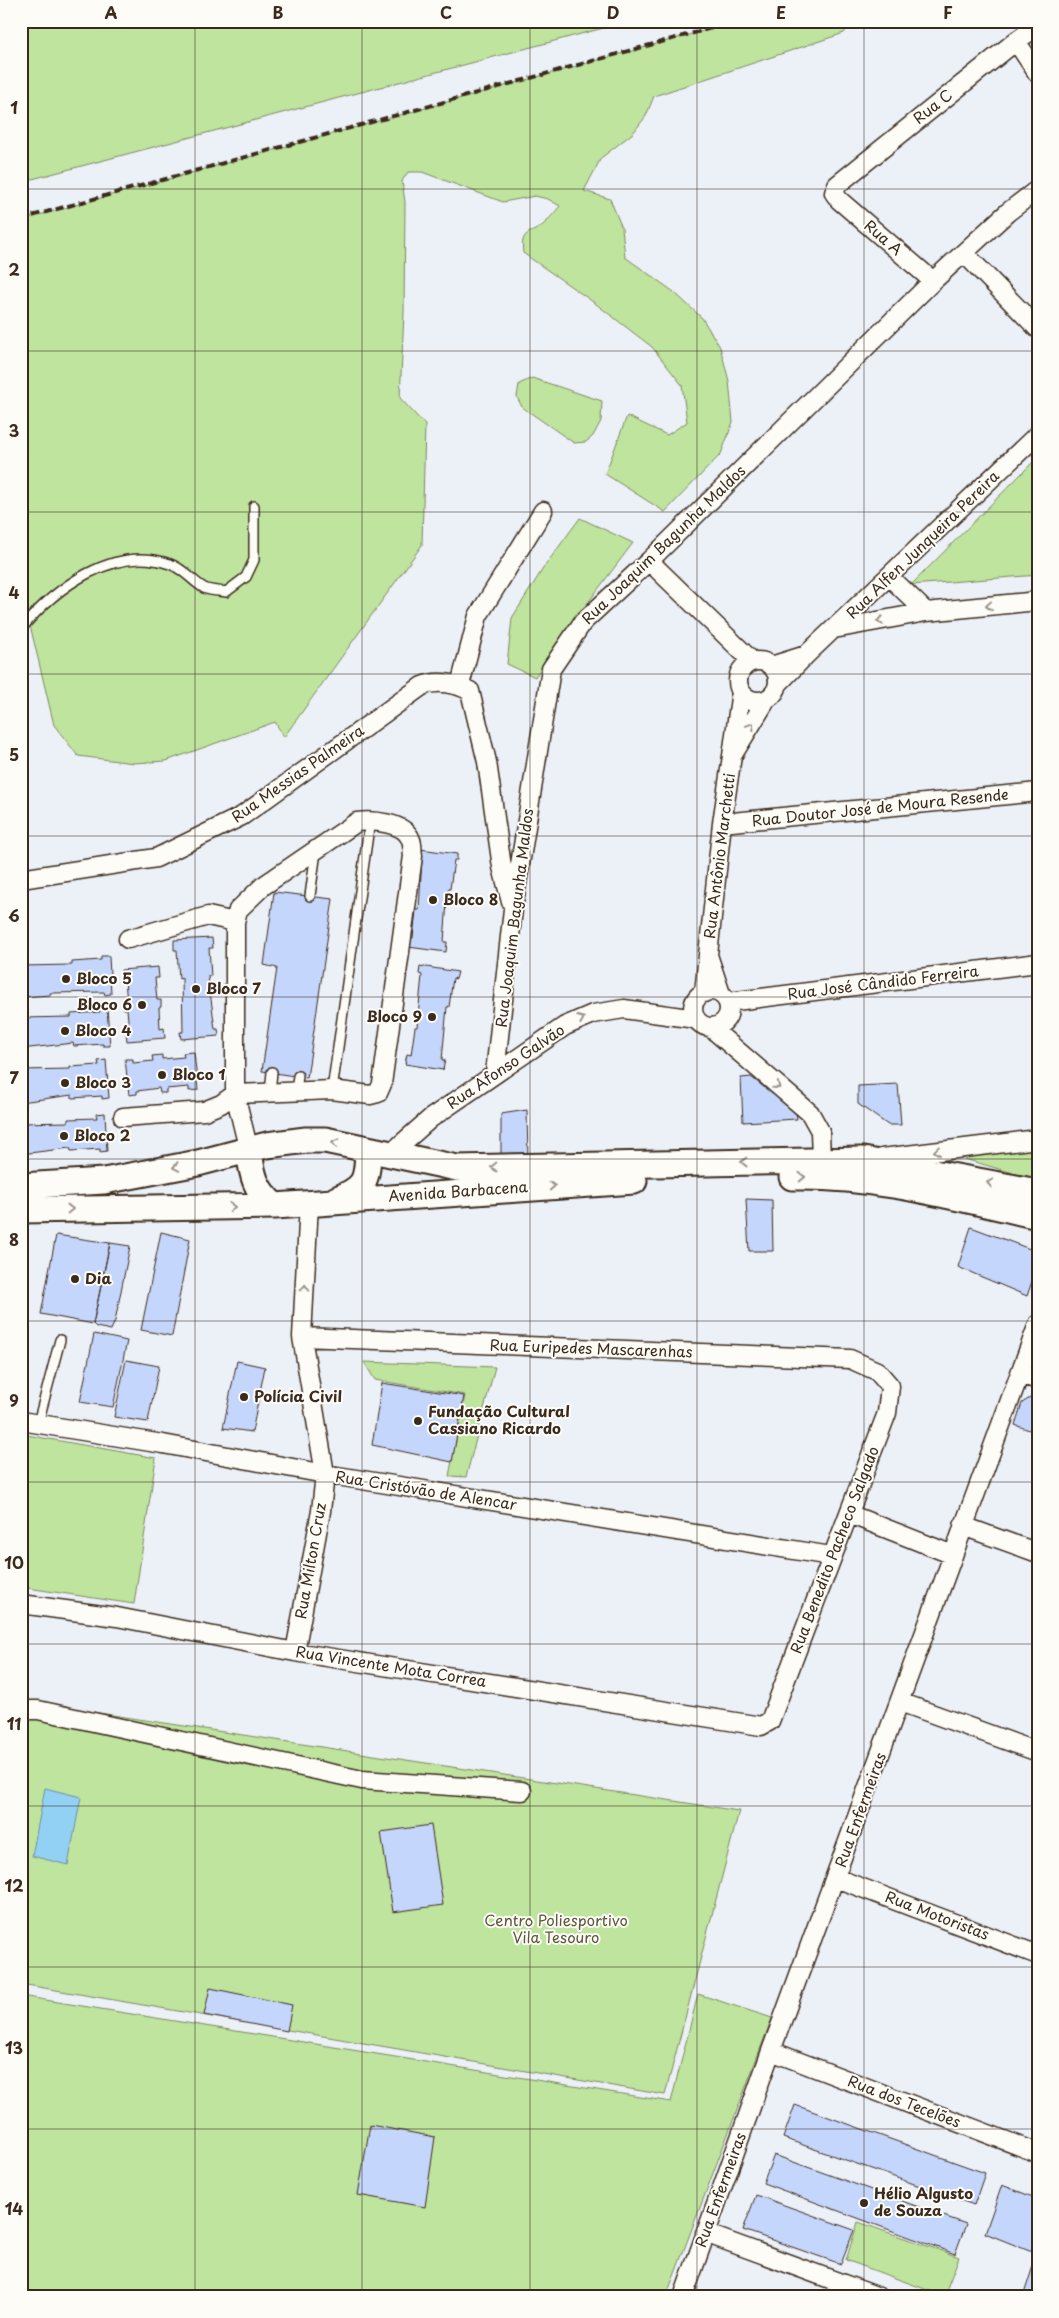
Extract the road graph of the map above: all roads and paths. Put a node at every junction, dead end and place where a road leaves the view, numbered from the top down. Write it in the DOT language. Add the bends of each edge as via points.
graph roads {
  1 [pos="1038,26"];
  2 [pos="1016,41"];
  3 [pos="1038,74"];
  4 [pos="1038,189"];
  5 [pos="834,193"];
  6 [pos="964,253"];
  7 [pos="933,281"];
  8 [pos="1038,330"];
  9 [pos="1038,434"];
  10 [pos="254,506"];
  11 [pos="543,511"];
  12 [pos="649,561"];
  13 [pos="890,577"];
  14 [pos="1038,601"];
  15 [pos="926,612"];
  16 [pos="21,629"];
  17 [pos="834,629"];
  18 [pos="806,655"];
  19 [pos="753,662"];
  20 [pos="770,666"];
  21 [pos="778,684"];
  22 [pos="460,685"];
  23 [pos="740,691"];
  24 [pos="767,699"];
  25 [pos="732,756"];
  26 [pos="1038,792"];
  27 [pos="370,820"];
  28 [pos="722,823"];
  29 [pos="316,851"];
  30 [pos="21,879"];
  31 [pos="310,896"];
  32 [pos="513,909"];
  33 [pos="235,922"];
  34 [pos="128,939"];
  35 [pos="1038,963"];
  36 [pos="717,996"];
  37 [pos="703,1023"];
  38 [pos="272,1072"];
  39 [pos="495,1073"];
  40 [pos="332,1090"];
  41 [pos="270,1092"];
  42 [pos="235,1094"];
  43 [pos="122,1117"];
  44 [pos="1038,1139"];
  45 [pos="249,1151"];
  46 [pos="379,1153"];
  47 [pos="821,1160"];
  48 [pos="863,1160"];
  49 [pos="21,1186"];
  50 [pos="1038,1192"];
  51 [pos="321,1202"];
  52 [pos="275,1206"];
  53 [pos="21,1210"];
  54 [pos="1038,1216"];
  55 [pos="1038,1324"];
  56 [pos="302,1337"];
  57 [pos="60,1340"];
  58 [pos="876,1371"];
  59 [pos="1020,1374"];
  60 [pos="1038,1380"];
  61 [pos="30,1422"];
  62 [pos="325,1474"];
  63 [pos="849,1514"];
  64 [pos="963,1526"];
  65 [pos="1038,1552"];
  66 [pos="952,1554"];
  67 [pos="831,1556"];
  68 [pos="21,1604"];
  69 [pos="295,1652"];
  70 [pos="900,1702"];
  71 [pos="21,1710"];
  72 [pos="761,1726"];
  73 [pos="1038,1752"];
  74 [pos="522,1791"];
  75 [pos="836,1878"];
  76 [pos="1038,1955"];
  77 [pos="771,2051"];
  78 [pos="1038,2153"];
  79 [pos="705,2233"];
  80 [pos="683,2297"];
  81 [pos="879,2297"];
  1 -- 2 [label="street, Rua C"];
  2 -- 3 [label="street"];
  2 -- 5 [label="street, Rua C" via="851,172 837,185"];
  4 -- 6 [label="street, Rua Joaquim Bagunha Maldos"];
  5 -- 7 [label="street, Rua A"];
  6 -- 7 [label="street, Rua Joaquim Bagunha Maldos"];
  6 -- 8 [label="street"];
  7 -- 12 [label="street, Rua Joaquim Bagunha Maldos"];
  9 -- 13 [label="street, Rua Alfen Junqueira Pereira"];
  10 -- 16 [label="lane" via="254,560 246,577 226,592 205,588 172,564 147,558 134,559 98,569 74,582"];
  11 -- 22 [label="street" via="478,616"];
  12 -- 19 [label="street"];
  12 -- 32 [label="street, Rua Joaquim Bagunha Maldos" via="583,622 551,669"];
  13 -- 15 [label="street"];
  13 -- 17 [label="street, Rua Alfen Junqueira Pereira"];
  14 -- 15 [label="street, one-way"];
  15 -- 17 [label="street, one-way"];
  17 -- 18 [label="street, Rua Alfen Junqueira Pereira"];
  18 -- 20 [label="street"];
  18 -- 21 [label="street, Rua Alfen Junqueira Pereira"];
  19 -- 20 [label="street"];
  19 -- 23 [label="street" via="740,674"];
  20 -- 21 [label="street" via="778,677"];
  21 -- 24 [label="street"];
  22 -- 30 [label="street, Rua Messias Palmeira" via="431,682 422,686 242,816 156,858"];
  22 -- 32 [label="street" via="470,691 472,697 502,867"];
  23 -- 24 [label="street" via="749,700"];
  23 -- 25 [label="street, Rua Antônio Marchetti"];
  25 -- 24 [label="street, one-way"];
  25 -- 28 [label="street, Rua Antônio Marchetti"];
  26 -- 28 [label="street, Rua Doutor José de Moura Resende"];
  27 -- 29 [label="street" via="357,822"];
  27 -- 40 [label="lane"];
  27 -- 40 [label="street" via="402,829 411,839 413,856 382,1084 378,1093 370,1095"];
  28 -- 36 [label="street, Rua Antônio Marchetti" via="708,955"];
  29 -- 31 [label="lane"];
  29 -- 33 [label="street" via="263,886 238,910"];
  32 -- 39 [label="street, Rua Joaquim Bagunha Maldos"];
  33 -- 34 [label="street" via="208,916"];
  33 -- 42 [label="street"];
  35 -- 36 [label="street, Rua José Cândido Ferreira"];
  36 -- 37 [label="street" via="699,996 694,1006"];
  36 -- 37 [label="street" via="727,1017 720,1025"];
  39 -- 37 [label="street, Rua Afonso Galvão, one-way" via="565,1026 593,1014 624,1009"];
  37 -- 47 [label="street, one-way" via="810,1114 820,1131"];
  38 -- 41 [label="lane"];
  39 -- 46 [label="street, Rua Afonso Galvão"];
  40 -- 41 [label="street" via="297,1084"];
  41 -- 42 [label="street"];
  42 -- 43 [label="street" via="204,1111"];
  42 -- 45 [label="street"];
  44 -- 48 [label="street, one-way"];
  46 -- 45 [label="main road, Avenida Barbacena, one-way" via="325,1140 267,1145"];
  45 -- 49 [label="main road, Avenida Barbacena, one-way" via="104,1181"];
  45 -- 52 [label="main road" via="255,1183 264,1198"];
  47 -- 46 [label="main road, Avenida Barbacena, one-way" via="457,1168"];
  46 -- 51 [label="main road" via="360,1187 351,1194"];
  47 -- 48 [label="main road, Avenida Barbacena"];
  50 -- 48 [label="main road, Avenida Barbacena, one-way"];
  51 -- 52 [label="main road, Avenida Barbacena"];
  51 -- 54 [label="main road, Avenida Barbacena, one-way" via="610,1182 813,1176 894,1184"];
  56 -- 51 [label="street, Rua Milton Cruz, one-way"];
  53 -- 52 [label="main road, Avenida Barbacena, one-way"];
  55 -- 59 [label="street, Rua Enfermeiras"];
  56 -- 58 [label="street, Rua Euripedes Mascarenhas" via="850,1359"];
  56 -- 62 [label="street, Rua Milton Cruz"];
  57 -- 61 [label="lane"];
  58 -- 63 [label="street, Rua Benedito Pacheco Salgado" via="890,1386 887,1414"];
  59 -- 60 [label="street"];
  59 -- 64 [label="street, Rua Enfermeiras"];
  61 -- 62 [label="street, Rua Cristóvão de Alencar"];
  62 -- 67 [label="street, Rua Cristóvão de Alencar"];
  62 -- 69 [label="street, Rua Milton Cruz"];
  63 -- 66 [label="street"];
  63 -- 67 [label="street, Rua Benedito Pacheco Salgado"];
  64 -- 65 [label="street"];
  64 -- 66 [label="street, Rua Enfermeiras"];
  66 -- 70 [label="street, Rua Enfermeiras"];
  67 -- 72 [label="street, Rua Benedito Pacheco Salgado" via="770,1721"];
  68 -- 69 [label="street, Rua Vincente Mota Correa" via="117,1617"];
  69 -- 72 [label="street, Rua Vincente Mota Correa"];
  70 -- 73 [label="street"];
  70 -- 75 [label="street, Rua Enfermeiras"];
  71 -- 74 [label="street" via="38,1710 362,1780"];
  75 -- 76 [label="street, Rua Motoristas"];
  75 -- 77 [label="street, Rua Enfermeiras"];
  77 -- 78 [label="street, Rua dos Tecelões"];
  77 -- 79 [label="street, Rua Enfermeiras"];
  79 -- 80 [label="street, Rua Enfermeiras"];
  79 -- 81 [label="street"];
}
